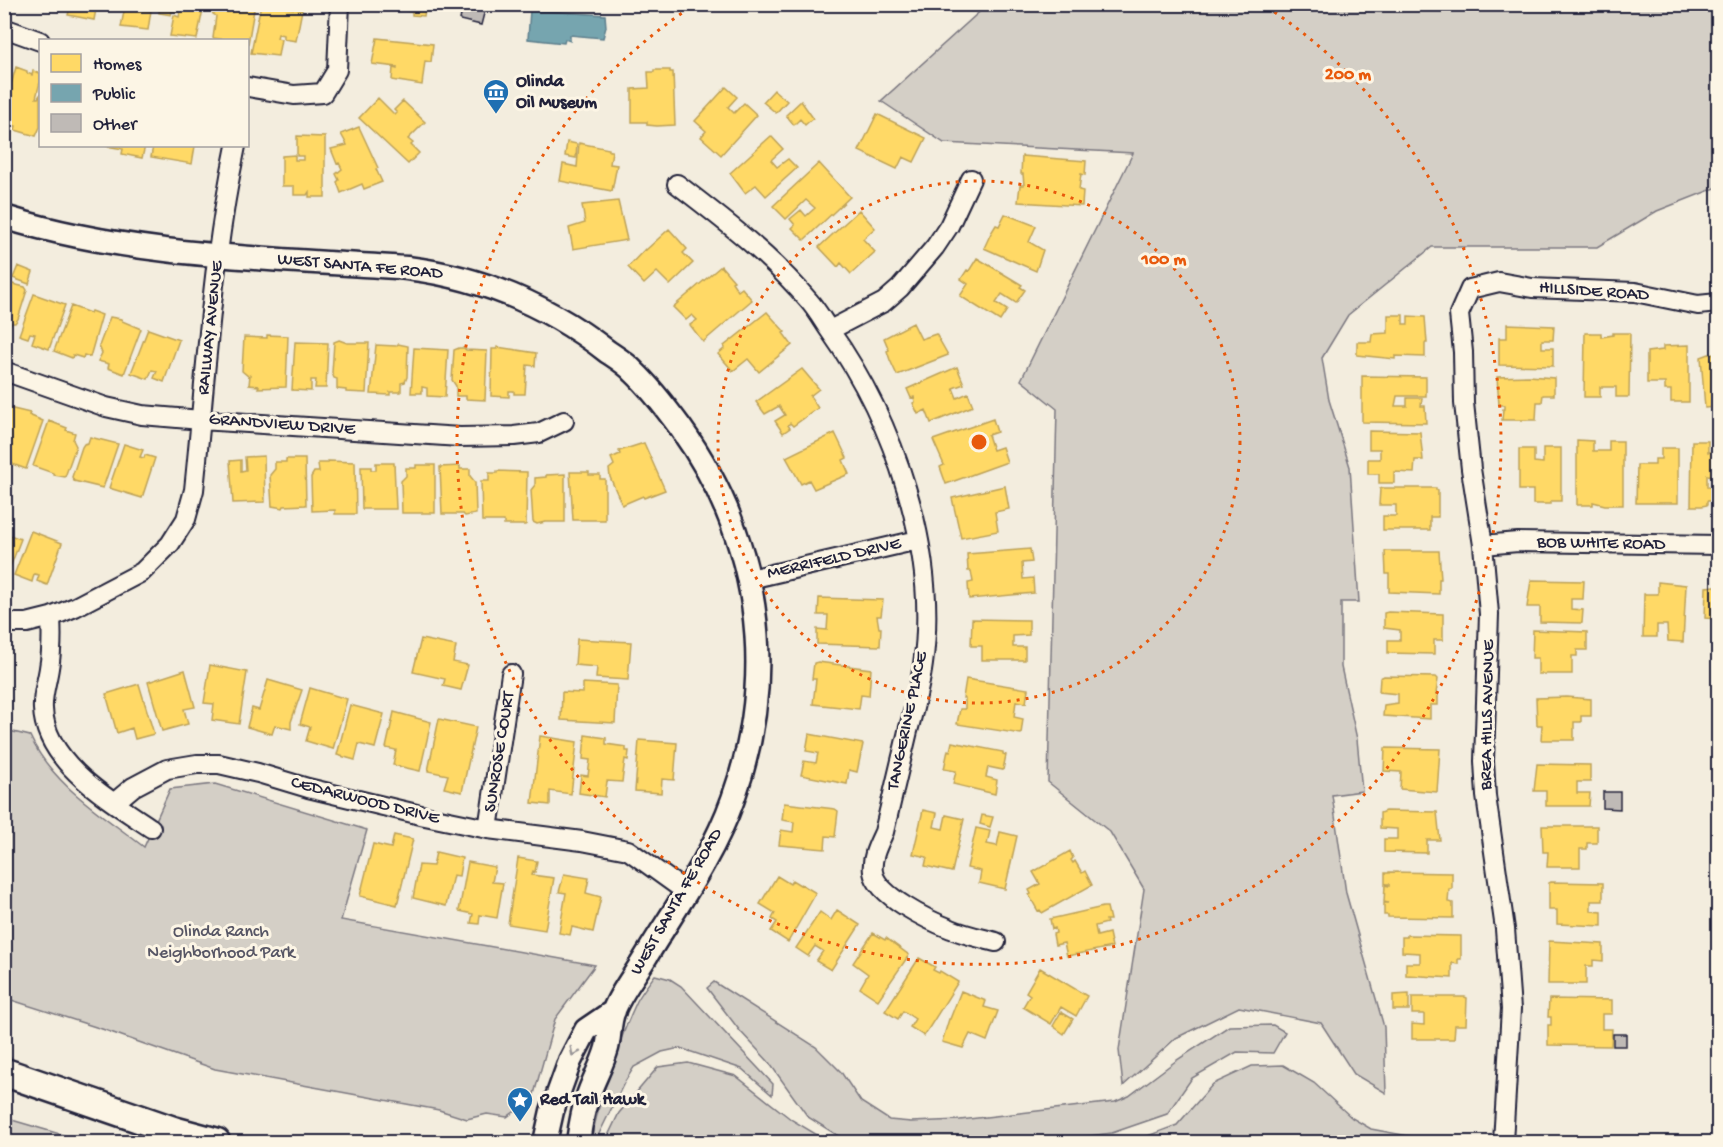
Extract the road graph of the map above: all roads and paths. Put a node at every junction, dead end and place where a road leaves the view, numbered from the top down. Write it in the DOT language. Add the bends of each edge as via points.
graph roads {
  1 [pos="340,4"];
  2 [pos="4,28"];
  3 [pos="39,41"];
  4 [pos="249,89"];
  5 [pos="236,147"];
  6 [pos="971,179"];
  7 [pos="677,184"];
  8 [pos="4,217"];
  9 [pos="218,255"];
  10 [pos="1470,289"];
  11 [pos="1719,303"];
  12 [pos="830,330"];
  13 [pos="4,371"];
  14 [pos="201,420"];
  15 [pos="564,421"];
  16 [pos="918,540"];
  17 [pos="1483,545"];
  18 [pos="1719,545"];
  19 [pos="750,579"];
  20 [pos="51,617"];
  21 [pos="4,623"];
  22 [pos="511,674"];
  23 [pos="114,803"];
  24 [pos="151,828"];
  25 [pos="488,829"];
  26 [pos="685,891"];
  27 [pos="996,942"];
  28 [pos="614,1011"];
  29 [pos="4,1072"];
  30 [pos="216,1143"];
  31 [pos="545,1143"];
  32 [pos="578,1143"];
  33 [pos="1503,1143"];
  1 -- 4 [label="street" via="337,70 323,93 294,95"];
  2 -- 3 [label="street"];
  5 -- 9 [label="street, RAILWAY AVENUE"];
  6 -- 12 [label="street" via="949,226 900,288 884,302"];
  7 -- 12 [label="street, TANGERINE PLACE" via="749,240 810,301"];
  8 -- 9 [label="street, WEST SANTA FE ROAD" via="143,249"];
  9 -- 14 [label="street, RAILWAY AVENUE"];
  9 -- 19 [label="street, WEST SANTA FE ROAD" via="435,271 473,280 535,304 589,336 634,371 700,456 725,504"];
  10 -- 11 [label="street, HILLSIDE ROAD" via="1498,282 1532,288 1635,292 1698,305"];
  10 -- 17 [label="street, BREA HILLS AVENUE" via="1459,314 1464,403"];
  12 -- 16 [label="street, TANGERINE PLACE" via="853,364 888,436 903,472"];
  13 -- 14 [label="street, GRANDVIEW DRIVE" via="106,407 142,415"];
  14 -- 15 [label="street, GRANDVIEW DRIVE" via="460,437 539,433"];
  14 -- 20 [label="street, RAILWAY AVENUE" via="194,490 186,519 170,544 142,572"];
  16 -- 19 [label="street, MERRIFELD DRIVE"];
  16 -- 27 [label="street, TANGERINE PLACE" via="925,590 924,663 884,832 874,853 873,873 881,889 919,914 952,930"];
  17 -- 18 [label="street, BOB WHITE ROAD"];
  17 -- 33 [label="street, BREA HILLS AVENUE" via="1489,614 1486,796 1505,929 1511,1009"];
  19 -- 26 [label="street, WEST SANTA FE ROAD" via="757,656 755,703 746,755 719,835"];
  20 -- 21 [label="street, RAILWAY AVENUE"];
  20 -- 23 [label="street" via="45,727 67,763"];
  22 -- 25 [label="street, SUNROSE COURT"];
  23 -- 24 [label="street"];
  23 -- 25 [label="street, CEDARWOOD DRIVE" via="133,787 167,769 219,764 308,789"];
  25 -- 26 [label="street, CEDARWOOD DRIVE" via="627,850"];
  26 -- 28 [label="street, WEST SANTA FE ROAD"];
  28 -- 31 [label="street, WEST SANTA FE ROAD, one-way" via="586,1030 570,1061"];
  28 -- 32 [label="street, WEST SANTA FE ROAD" via="607,1048 587,1098"];
  29 -- 30 [label="main road"];
}
